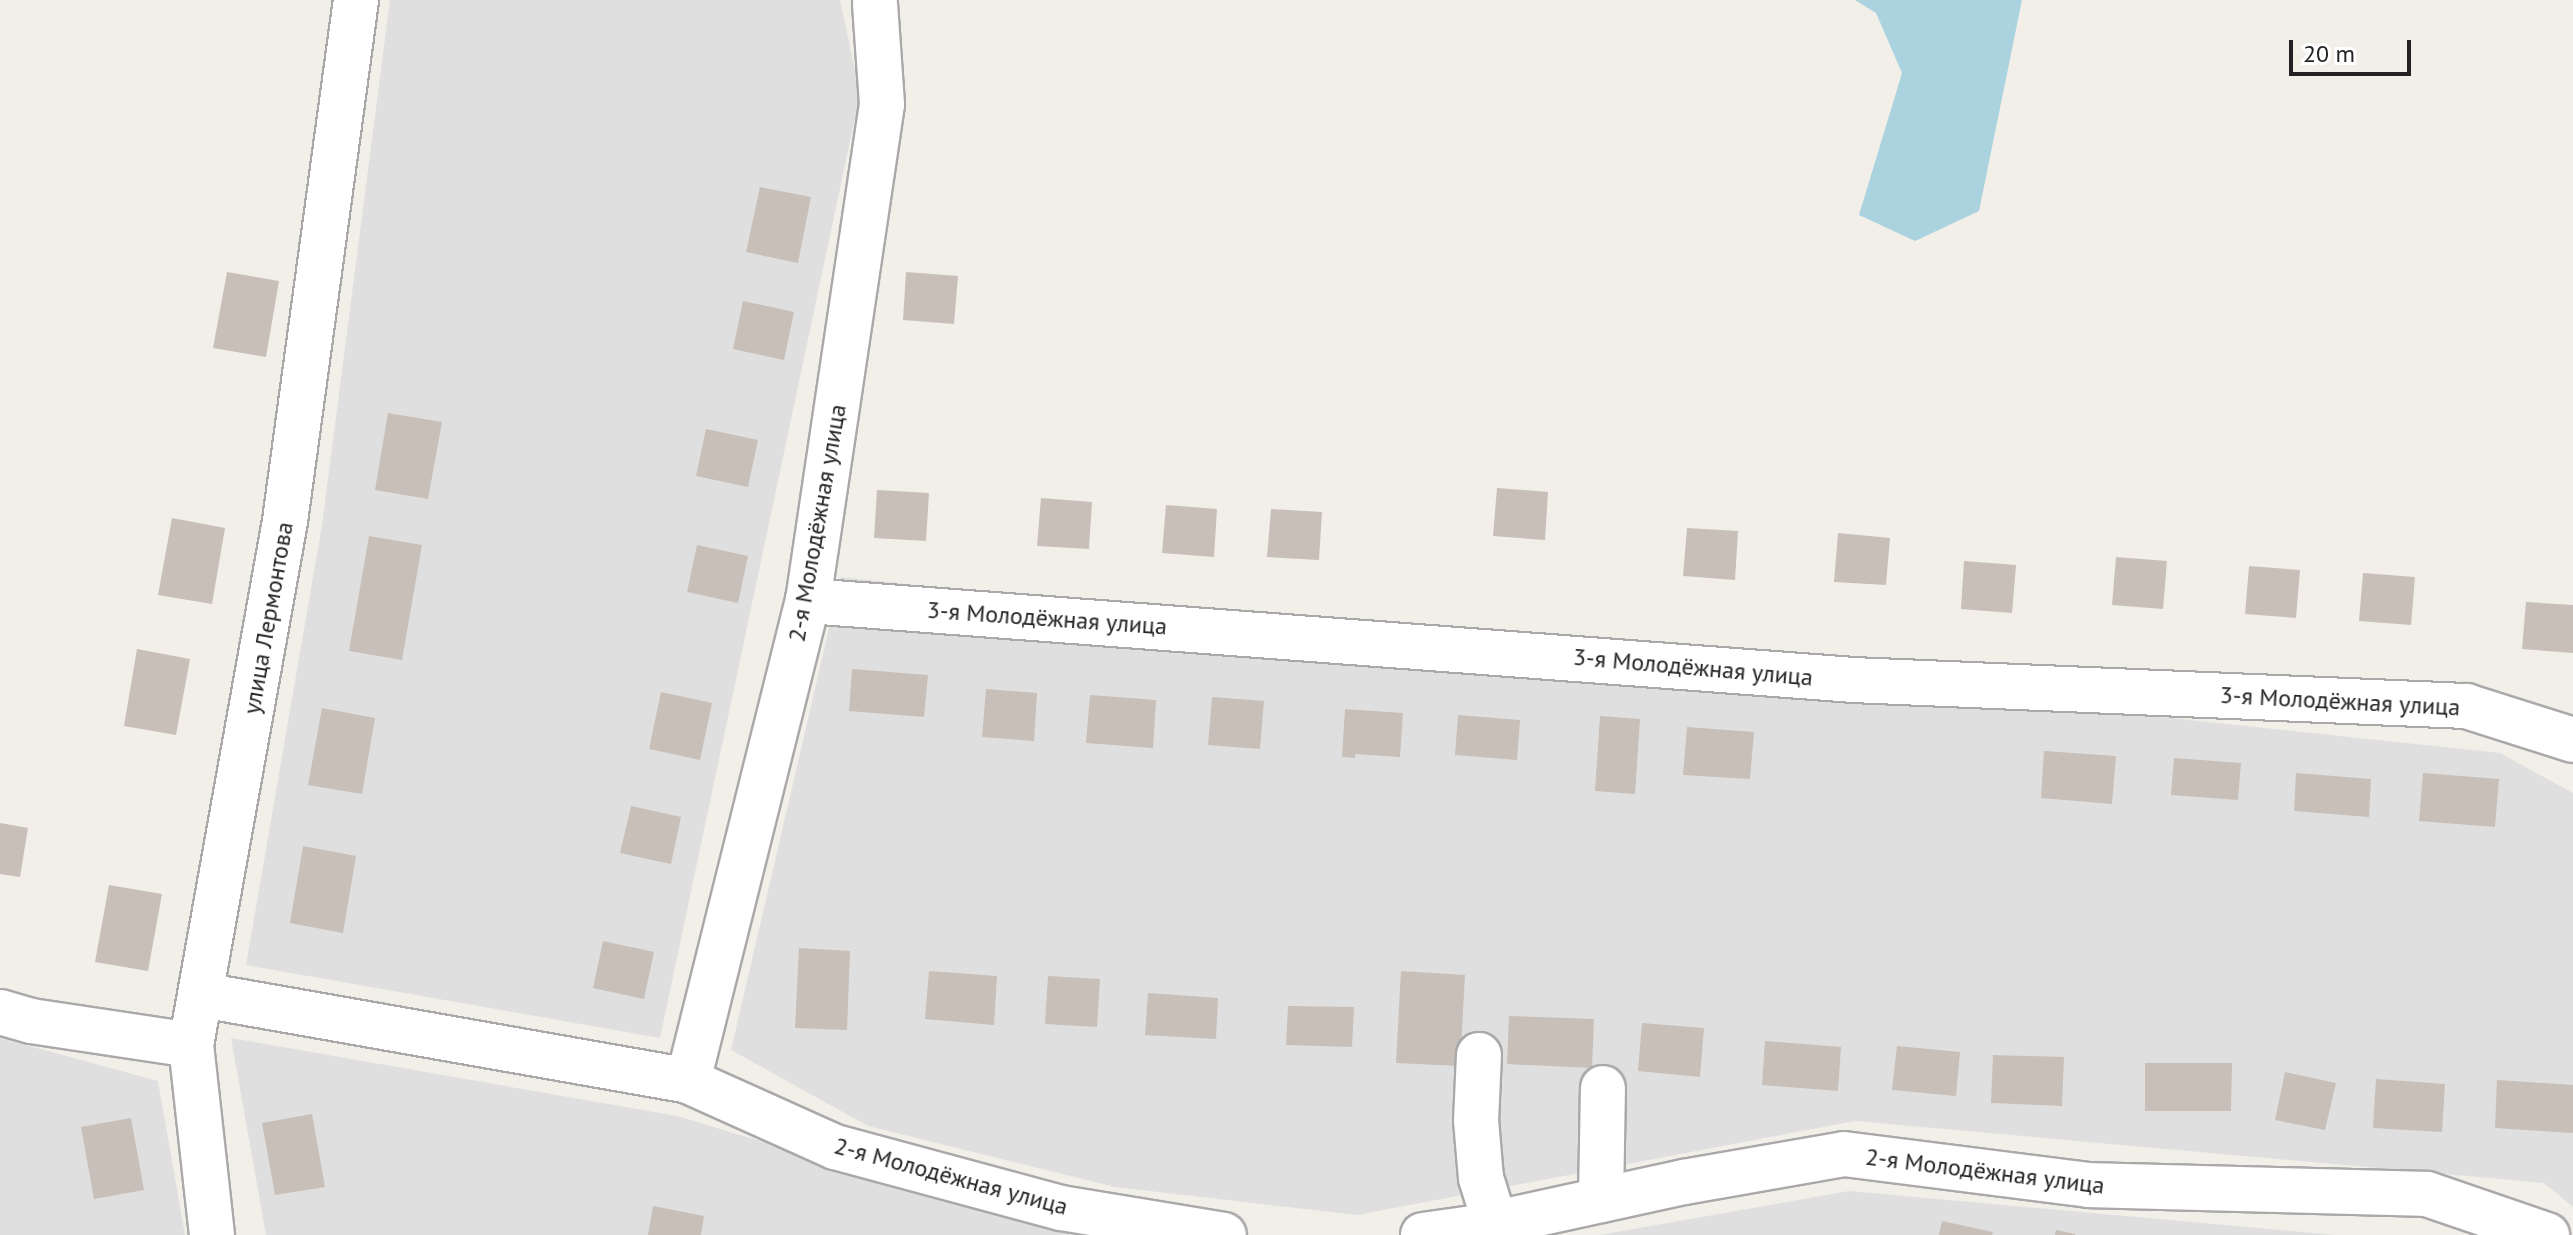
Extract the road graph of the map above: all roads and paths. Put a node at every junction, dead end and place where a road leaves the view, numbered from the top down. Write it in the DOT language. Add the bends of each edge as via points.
graph roads {
  1 [pos="356,0"];
  2 [pos="875,3"];
  3 [pos="808,601"];
  4 [pos="2573,740"];
  5 [pos="202,995"];
  6 [pos="0,1012"];
  7 [pos="191,1045"];
  8 [pos="1479,1055"];
  9 [pos="688,1081"];
  10 [pos="1603,1088"];
  11 [pos="1601,1200"];
  12 [pos="1495,1223"];
  13 [pos="212,1235"];
  14 [pos="1224,1235"];
  15 [pos="1423,1235"];
  16 [pos="2547,1235"];
  1 -- 5 [label="street, улица Лермонтова" via="285,521"];
  2 -- 3 [label="street, 2-я Молодёжная улица" via="882,104"];
  3 -- 4 [label="street, 3-я Молодёжная улица" via="1853,680 2466,706"];
  3 -- 9 [label="street, 2-я Молодёжная улица"];
  5 -- 7 [label="street, улица Лермонтова"];
  5 -- 9 [label="street, 2-я Молодёжная улица"];
  6 -- 7 [label="street"];
  7 -- 13 [label="street, улица Лермонтова"];
  8 -- 12 [label="street" via="1480,1163"];
  9 -- 14 [label="street, 2-я Молодёжная улица" via="835,1147 1061,1208"];
  10 -- 11 [label="street"];
  11 -- 12 [label="street, 2-я Молодёжная улица"];
  11 -- 16 [label="street, 2-я Молодёжная улица" via="1844,1154 2089,1185 2427,1194"];
  12 -- 15 [label="street, 2-я Молодёжная улица"];
}
